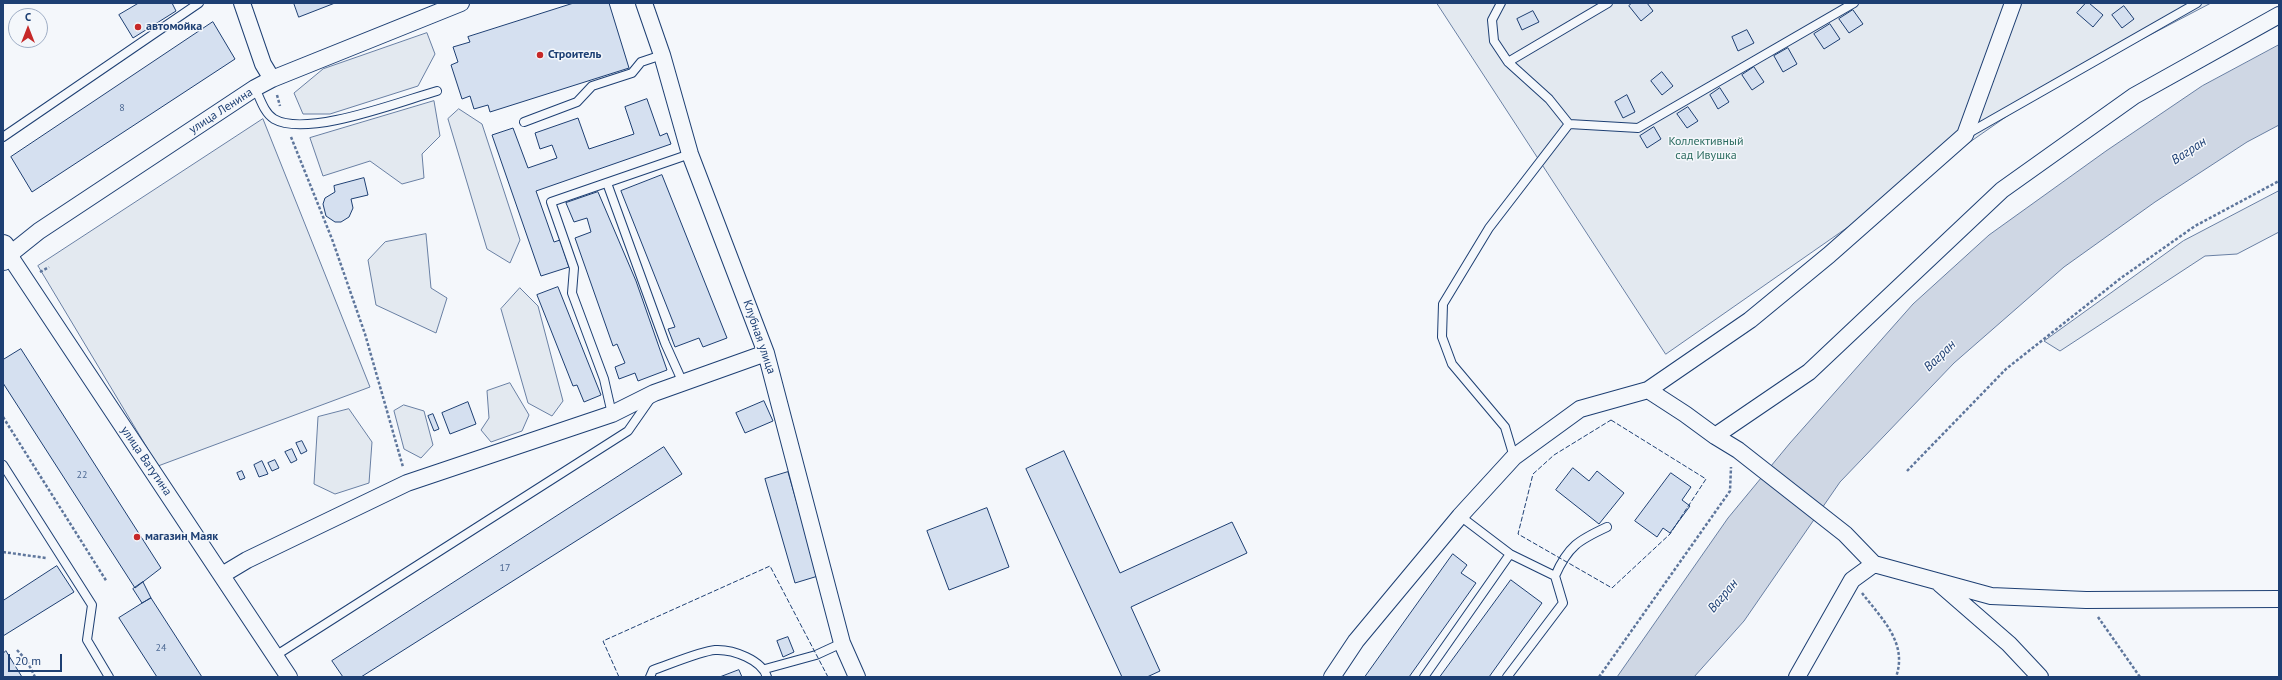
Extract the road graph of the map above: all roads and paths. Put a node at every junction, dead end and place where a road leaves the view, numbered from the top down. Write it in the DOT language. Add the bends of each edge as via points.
graph roads {
  1 [pos="199,3"];
  2 [pos="242,3"];
  3 [pos="461,3"];
  4 [pos="644,3"];
  5 [pos="1501,3"];
  6 [pos="1608,3"];
  7 [pos="1854,3"];
  8 [pos="2013,3"];
  9 [pos="2198,3"];
  10 [pos="2279,15"];
  11 [pos="662,55"];
  12 [pos="1508,62"];
  13 [pos="272,79"];
  14 [pos="255,88"];
  15 [pos="437,91"];
  16 [pos="524,122"];
  17 [pos="285,123"];
  18 [pos="1570,124"];
  19 [pos="1965,135"];
  20 [pos="3,137"];
  21 [pos="690,154"];
  22 [pos="2279,181"];
  23 [pos="607,183"];
  24 [pos="5,254"];
  25 [pos="49,267"];
  26 [pos="39,273"];
  27 [pos="766,353"];
  28 [pos="683,383"];
  29 [pos="1648,390"];
  30 [pos="654,393"];
  31 [pos="612,414"];
  32 [pos="3,417"];
  33 [pos="1714,436"];
  34 [pos="1738,450"];
  35 [pos="1514,457"];
  36 [pos="3,465"];
  37 [pos="1907,471"];
  38 [pos="407,483"];
  39 [pos="1460,516"];
  40 [pos="1607,527"];
  41 [pos="3,552"];
  42 [pos="1510,554"];
  43 [pos="63,560"];
  44 [pos="1874,564"];
  45 [pos="222,575"];
  46 [pos="1555,576"];
  47 [pos="1852,580"];
  48 [pos="107,582"];
  49 [pos="1937,582"];
  50 [pos="2279,599"];
  51 [pos="2086,600"];
  52 [pos="842,643"];
  53 [pos="17,650"];
  54 [pos="274,656"];
  55 [pos="766,673"];
  56 [pos="35,677"];
  57 [pos="109,677"];
  58 [pos="288,677"];
  59 [pos="650,677"];
  60 [pos="857,677"];
  61 [pos="1332,677"];
  62 [pos="1424,677"];
  63 [pos="1507,677"];
  64 [pos="1599,677"];
  65 [pos="1797,677"];
  66 [pos="1896,677"];
  67 [pos="2040,677"];
  68 [pos="2140,677"];
  1 -- 20 [label="lane"];
  2 -- 13 [label="street" via="263,64"];
  3 -- 13 [label="street, улица Ленина"];
  4 -- 11 [label="street, Клубная улица"];
  5 -- 12 [label="lane" via="1492,20 1494,42"];
  6 -- 12 [label="lane"];
  7 -- 18 [label="lane" via="1638,128"];
  8 -- 19 [label="street"];
  9 -- 19 [label="lane"];
  10 -- 33 [label="street" via="2134,96 2002,190 1809,372"];
  11 -- 16 [label="lane" via="642,62 632,73 592,86 578,102"];
  11 -- 21 [label="street, Клубная улица"];
  12 -- 18 [label="lane" via="1549,99"];
  13 -- 14 [label="street, улица Ленина"];
  13 -- 17 [label="path"];
  14 -- 17 [label="lane" via="266,111"];
  14 -- 24 [label="street, улица Ленина"];
  15 -- 17 [label="lane" via="325,123"];
  17 -- 38 [label="path" via="332,239 365,334"];
  18 -- 35 [label="lane" via="1489,228 1443,304 1442,337 1452,364 1505,427"];
  19 -- 29 [label="street" via="1829,255 1750,320"];
  21 -- 23 [label="lane"];
  21 -- 27 [label="street, Клубная улица"];
  22 -- 37 [label="path" via="2195,226 2121,278 2006,369"];
  23 -- 28 [label="lane" via="664,343"];
  23 -- 31 [label="lane" via="551,202 574,268 572,293 604,379"];
  24 -- 45 [label="street, улица Ватутина"];
  25 -- 26 [label="path"];
  27 -- 28 [label="street"];
  27 -- 52 [label="street, Клубная улица"];
  28 -- 30 [label="street"];
  29 -- 33 [label="street"];
  29 -- 35 [label="street" via="1580,409"];
  30 -- 31 [label="street"];
  30 -- 54 [label="lane" via="628,431"];
  31 -- 38 [label="street"];
  32 -- 48 [label="path"];
  33 -- 34 [label="street"];
  34 -- 44 [label="street" via="1845,534"];
  34 -- 64 [label="path" via="1731,465 1730,491"];
  35 -- 39 [label="street"];
  36 -- 43 [label="lane"];
  38 -- 45 [label="street" via="247,560"];
  39 -- 42 [label="lane"];
  39 -- 61 [label="street" via="1356,641"];
  40 -- 46 [label="lane" via="1579,540 1562,560"];
  41 -- 43 [label="path"];
  42 -- 46 [label="lane"];
  42 -- 62 [label="lane"];
  43 -- 57 [label="lane" via="92,605 87,640"];
  44 -- 47 [label="street"];
  44 -- 49 [label="street"];
  45 -- 54 [label="street, улица Ватутина"];
  46 -- 63 [label="lane" via="1563,603"];
  47 -- 65 [label="street"];
  47 -- 66 [label="path" via="1894,635 1900,664"];
  49 -- 51 [label="street" via="1991,596"];
  49 -- 67 [label="street" via="2009,644"];
  50 -- 51 [label="street"];
  51 -- 68 [label="path"];
  52 -- 55 [label="lane"];
  52 -- 60 [label="street, Клубная улица"];
  53 -- 56 [label="path" via="27,661"];
  54 -- 58 [label="street, улица Ватутина"];
  55 -- 59 [label="lane" via="746,655 715,650 653,670"];
}
